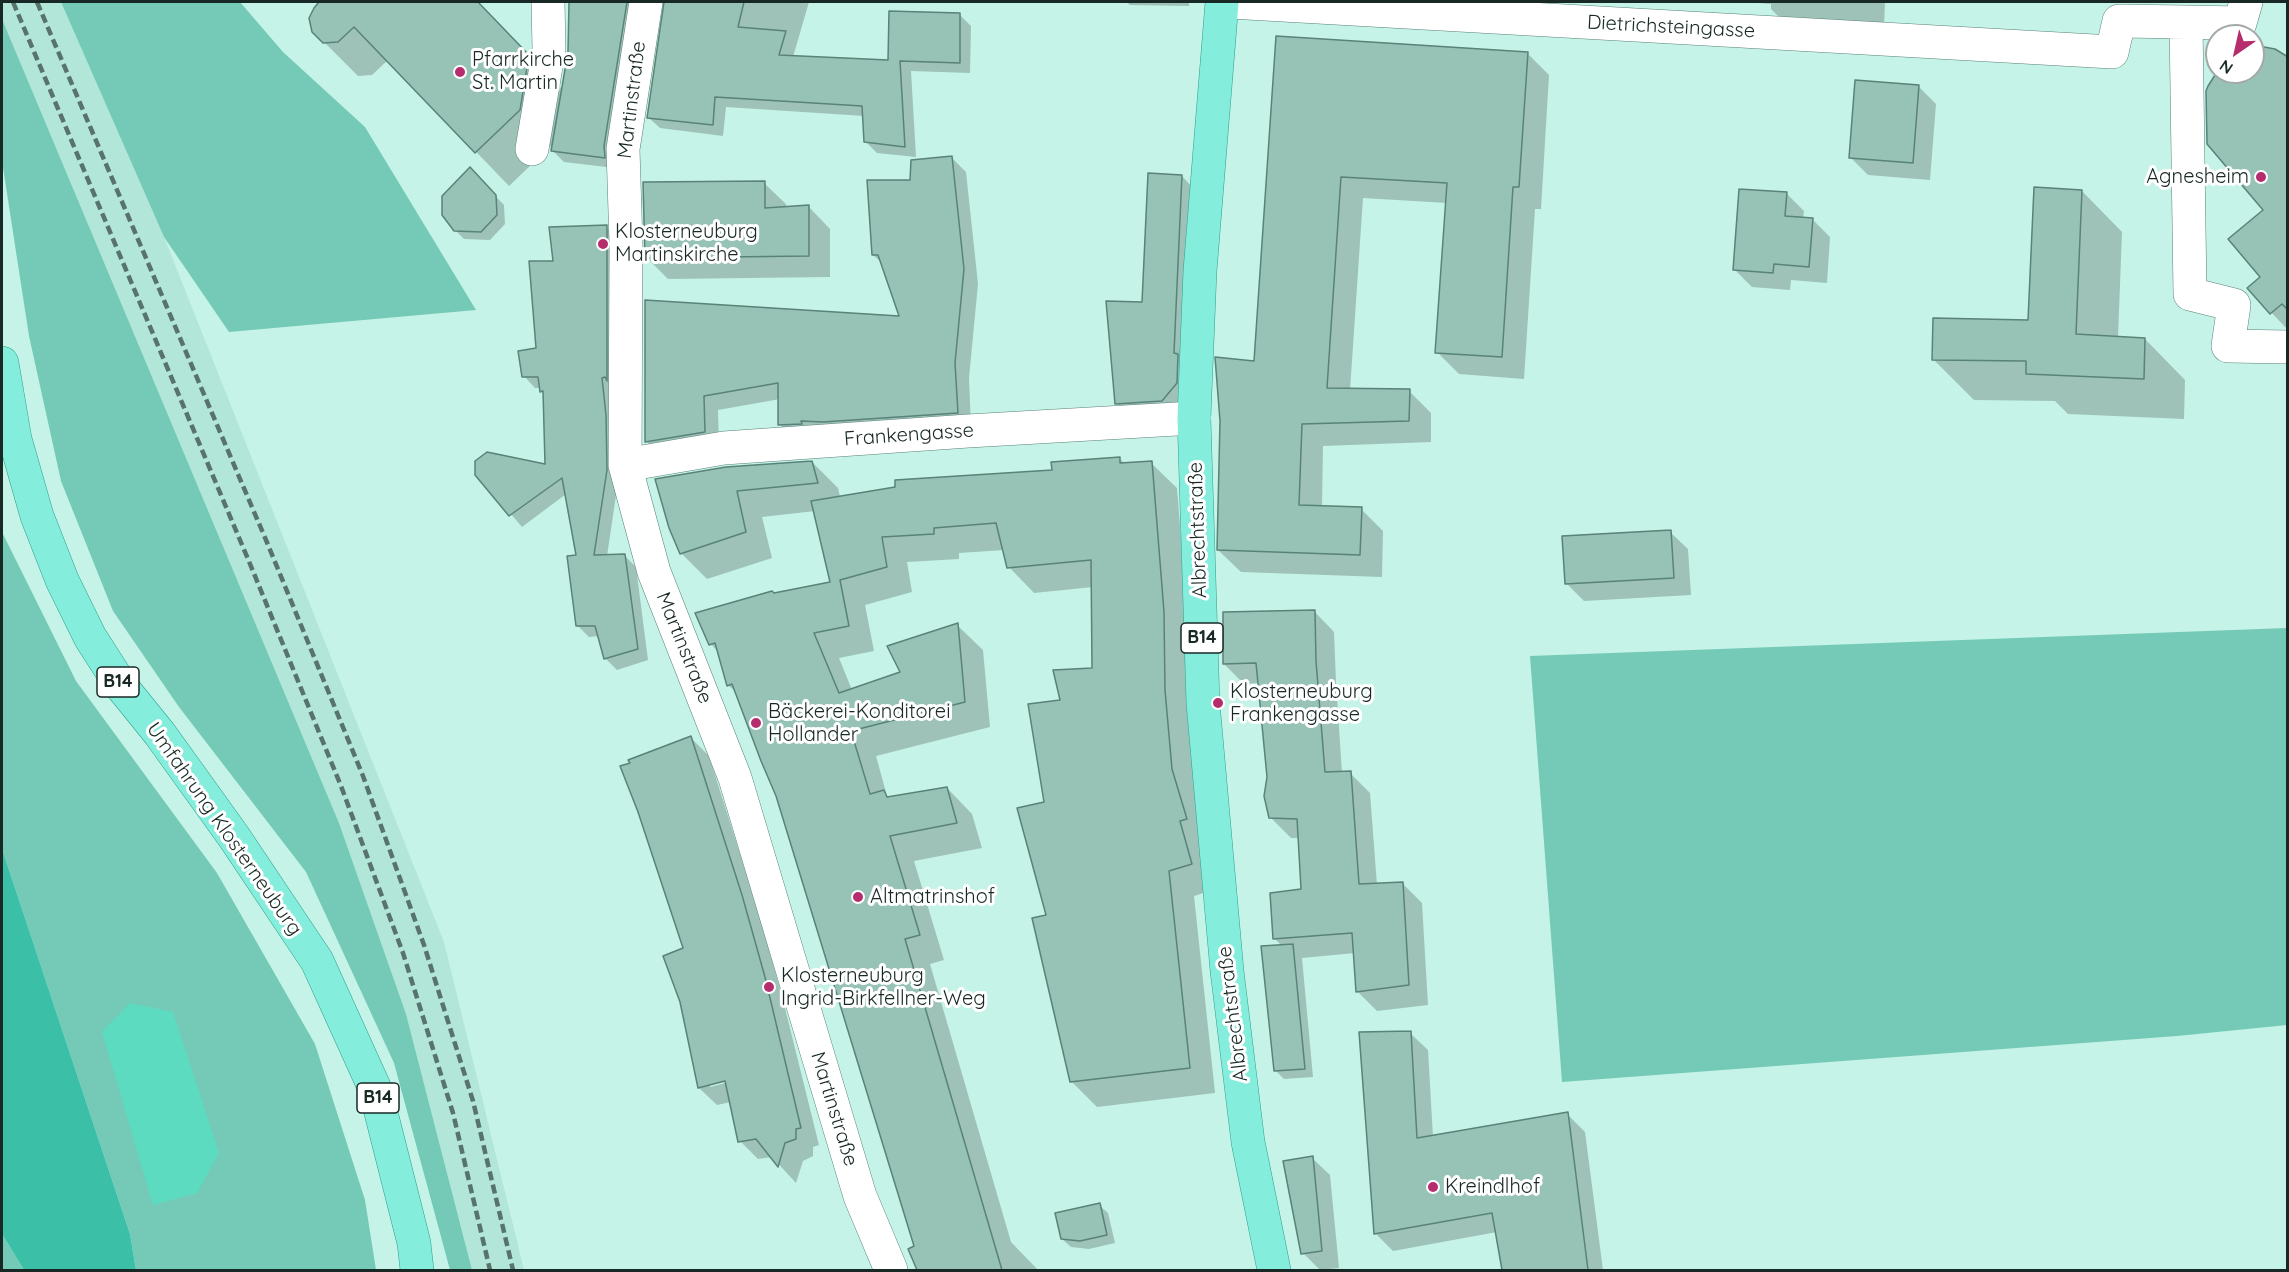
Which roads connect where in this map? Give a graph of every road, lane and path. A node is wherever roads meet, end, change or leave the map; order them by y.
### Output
1 (548, 2) edge
2 (646, 2) edge
3 (1222, 2) edge
4 (1230, 2) edge
5 (2246, 2) edge
6 (2186, 22) junction
7 (532, 149) dead end
8 (2288, 347) edge
9 (2, 363) edge
10 (1194, 418) junction
11 (626, 465) junction
12 (415, 1257) edge
13 (891, 1270) edge
14 (1274, 1270) edge

1 - 7 street
2 - 11 street, Martinstraße
3 - 10 main road, Albrechtstraße / B14
4 - 6 street, Dietrichsteingasse
5 - 6 street
6 - 8 street
9 - 12 main road, Umfahrung Klosterneuburg / B14
10 - 11 street, Frankengasse
10 - 14 main road, Albrechtstraße / B14
11 - 13 street, Martinstraße

